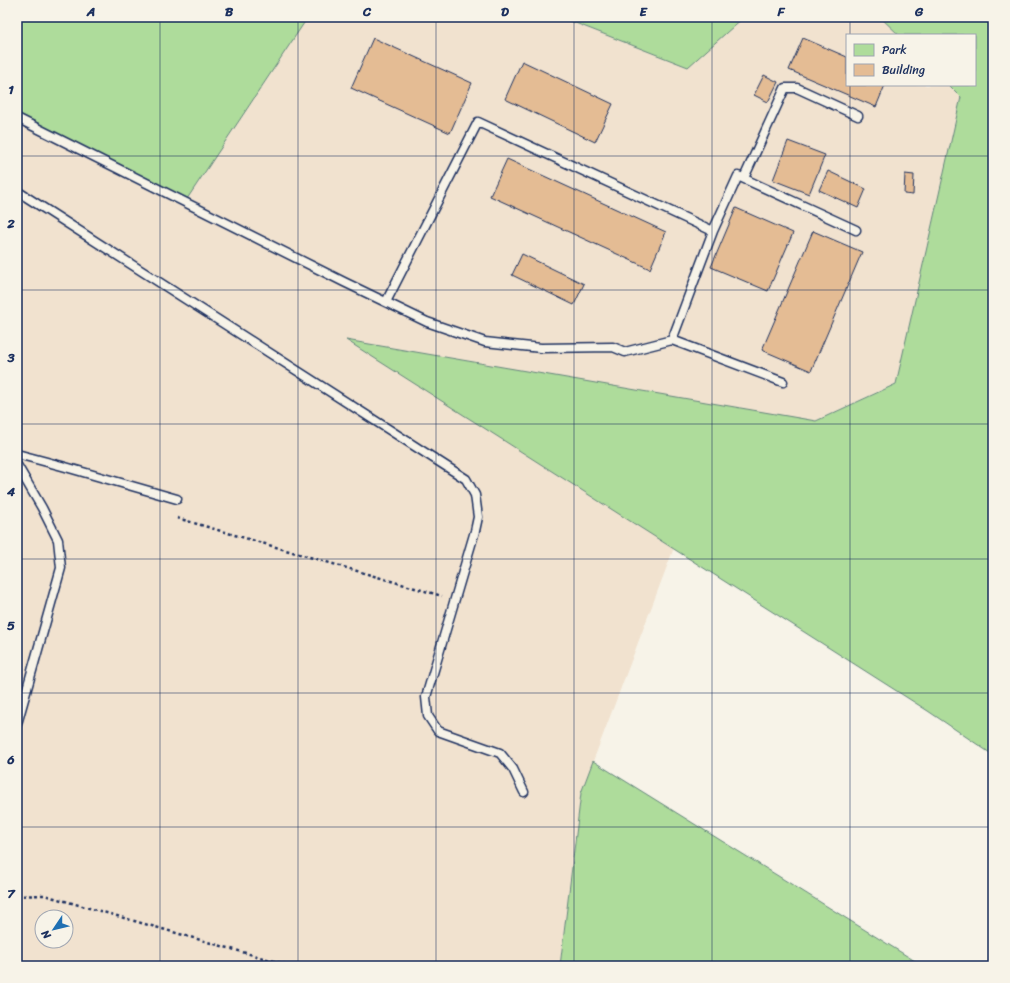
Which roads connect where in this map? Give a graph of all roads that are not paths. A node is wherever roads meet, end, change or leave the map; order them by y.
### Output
1 (858, 116) dead end
2 (17, 118) edge
3 (744, 178) junction
4 (17, 192) edge
5 (856, 230) dead end
6 (713, 231) junction
7 (386, 302) junction
8 (672, 340) junction
9 (783, 382) dead end
10 (17, 454) edge
11 (17, 465) edge
12 (177, 499) dead end
13 (17, 724) edge
14 (524, 792) dead end

1 - 3 lane
2 - 7 lane
3 - 5 lane
3 - 6 lane
4 - 14 lane
6 - 7 lane
6 - 8 lane
7 - 8 lane
8 - 9 lane
10 - 12 lane
11 - 13 lane

